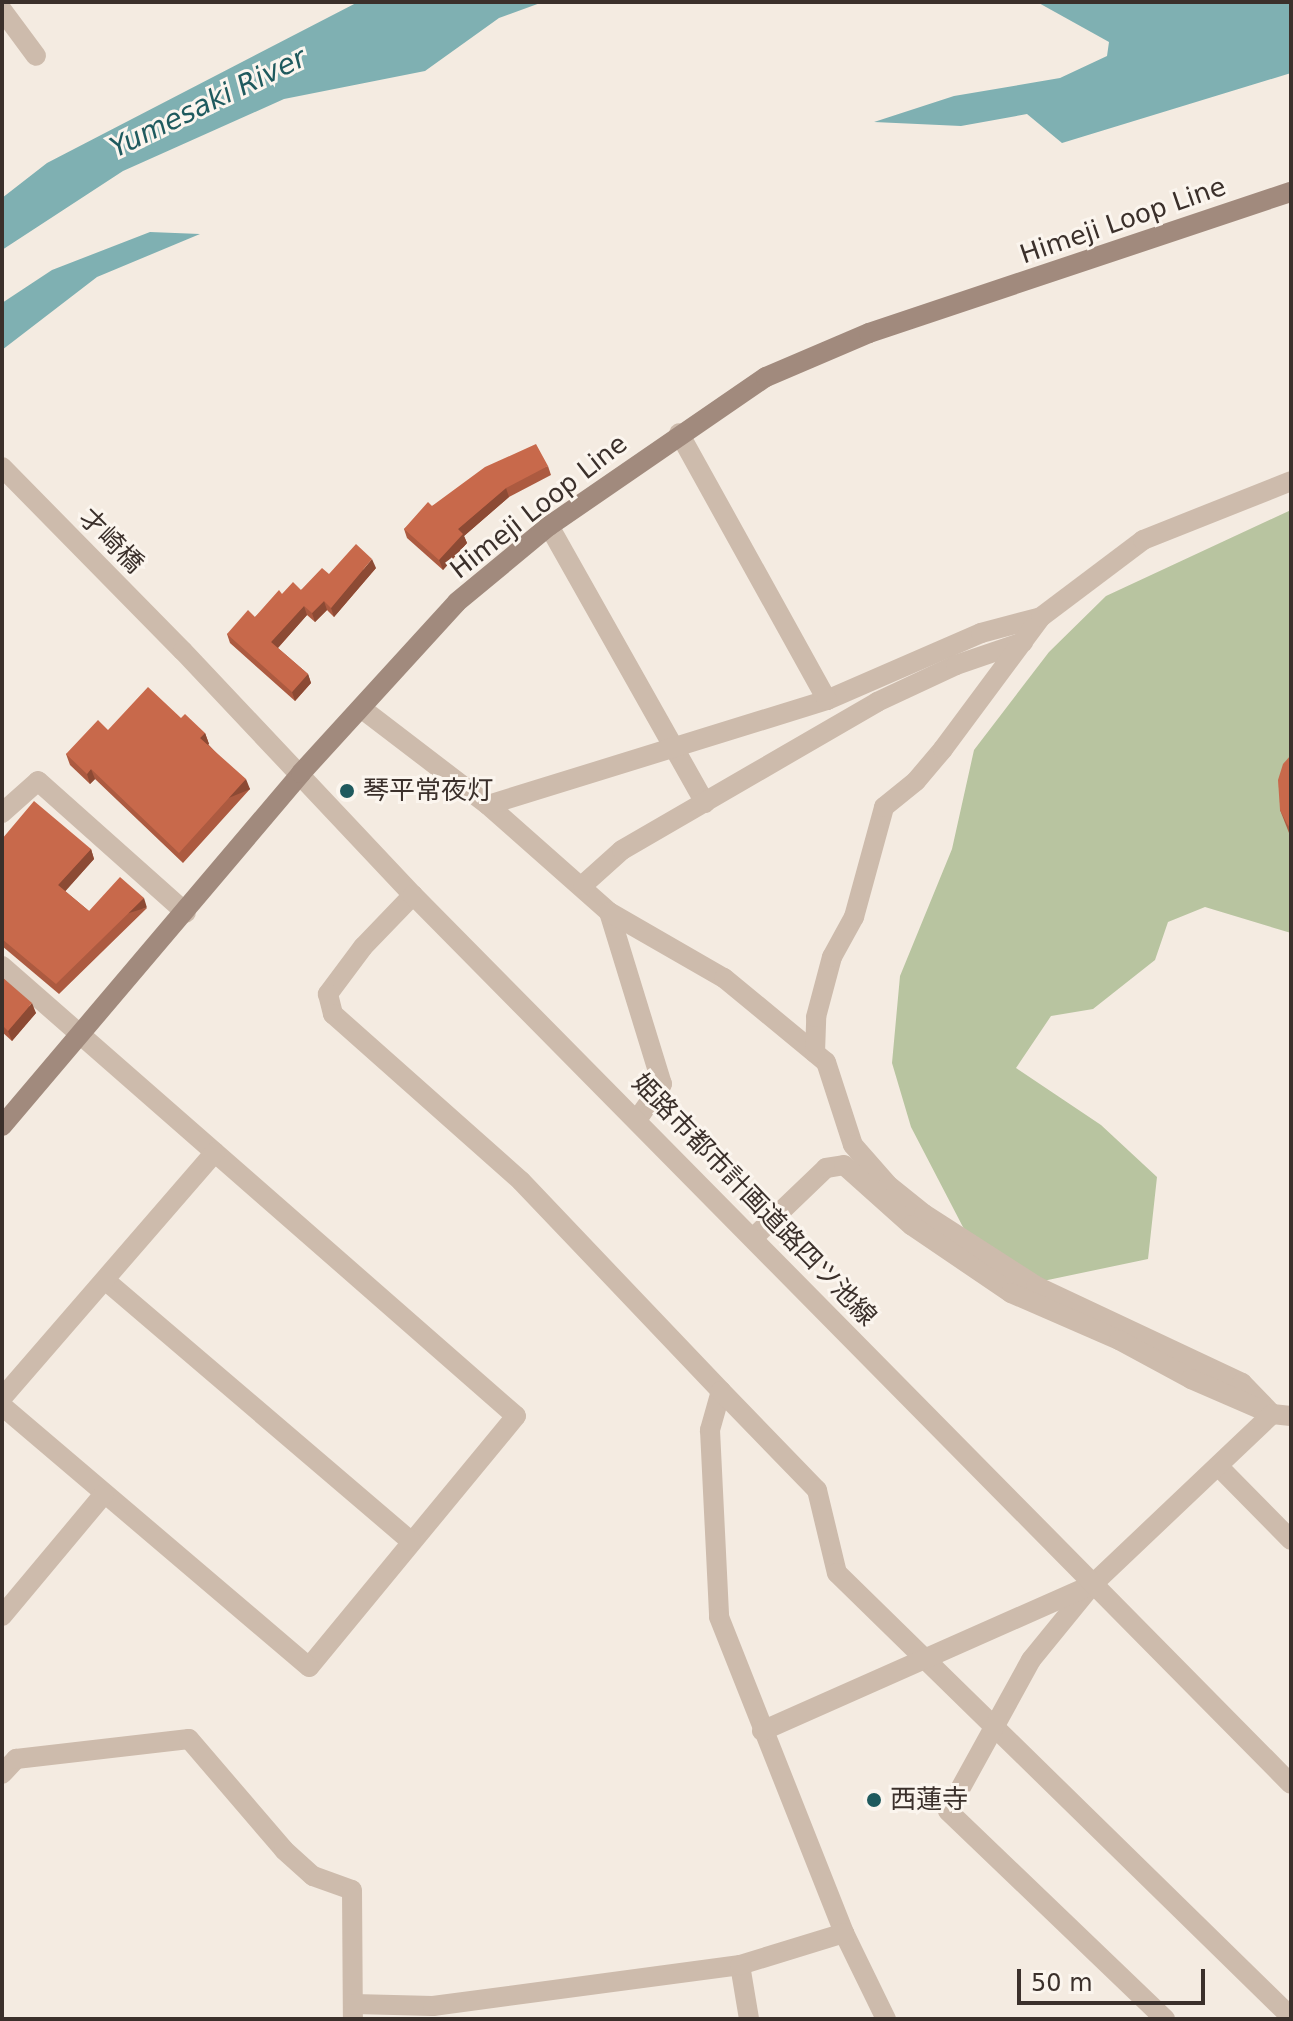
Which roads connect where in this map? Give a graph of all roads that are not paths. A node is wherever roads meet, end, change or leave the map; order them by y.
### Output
1 (2, 10) edge
2 (36, 56) dead end
3 (1291, 192) edge
4 (679, 433) junction
5 (2, 467) edge
6 (1291, 481) edge
7 (549, 526) junction
8 (1041, 617) junction
9 (1023, 642) junction
10 (183, 651) joint
11 (873, 693) junction
12 (827, 700) junction
13 (361, 708) junction
14 (672, 745) junction
15 (301, 773) junction
16 (705, 803) junction
17 (488, 805) junction
18 (2, 813) edge
19 (583, 885) junction
20 (413, 895) junction
21 (609, 912) junction
22 (186, 913) junction
23 (2, 966) edge
24 (79, 1032) junction
25 (815, 1053) junction
26 (639, 1117) junction
27 (2, 1126) edge
28 (215, 1152) junction
29 (753, 1238) junction
30 (105, 1280) junction
31 (721, 1391) junction
32 (2, 1398) edge
33 (2, 1406) edge
34 (1282, 1415) edge
35 (1220, 1468) junction
36 (104, 1494) junction
37 (1291, 1540) edge
38 (411, 1541) junction
39 (1093, 1584) junction
40 (2, 1616) edge
41 (929, 1661) junction
42 (993, 1729) junction
43 (762, 1731) junction
44 (2, 1774) edge
45 (1291, 1784) edge
46 (844, 1933) junction
47 (740, 1965) junction
48 (354, 2011) edge
49 (1291, 2017) edge
50 (749, 2019) edge
51 (886, 2019) edge
52 (1165, 2019) edge

1 - 2 street
3 - 4 main road, Himeji Loop Line
4 - 7 main road, Himeji Loop Line
4 - 12 street
5 - 10 street, 才崎橋
6 - 8 street
7 - 13 main road, Himeji Loop Line
7 - 14 street
8 - 9 street
8 - 11 street
9 - 11 street
9 - 25 street
10 - 15 street, 姫路市都市計画道路四ツ池線
11 - 12 street
11 - 16 street
12 - 14 street
13 - 15 main road, Himeji Loop Line
13 - 17 street
14 - 16 street
14 - 17 street
15 - 20 street, 姫路市都市計画道路四ツ池線
15 - 22 main road, Himeji Loop Line
16 - 19 street
17 - 19 street
18 - 22 street
19 - 21 street
20 - 26 street, 姫路市都市計画道路四ツ池線
20 - 31 street
21 - 25 street
21 - 26 street
22 - 24 main road, Himeji Loop Line
23 - 24 street
24 - 27 main road, Himeji Loop Line
24 - 28 street
25 - 34 street
26 - 29 street, 姫路市都市計画道路四ツ池線
28 - 30 street
28 - 38 street
29 - 34 street
29 - 39 street, 姫路市都市計画道路四ツ池線
30 - 32 street
30 - 38 street
31 - 41 street
31 - 43 street
33 - 36 street
34 - 35 street
35 - 37 street
35 - 39 street
36 - 38 street
36 - 40 street
39 - 41 street
39 - 42 street
39 - 45 street, 姫路市都市計画道路四ツ池線
41 - 42 street
41 - 43 street
42 - 49 street
42 - 52 street
43 - 46 street
44 - 48 street
46 - 47 street
46 - 51 street
47 - 48 street
47 - 50 street

